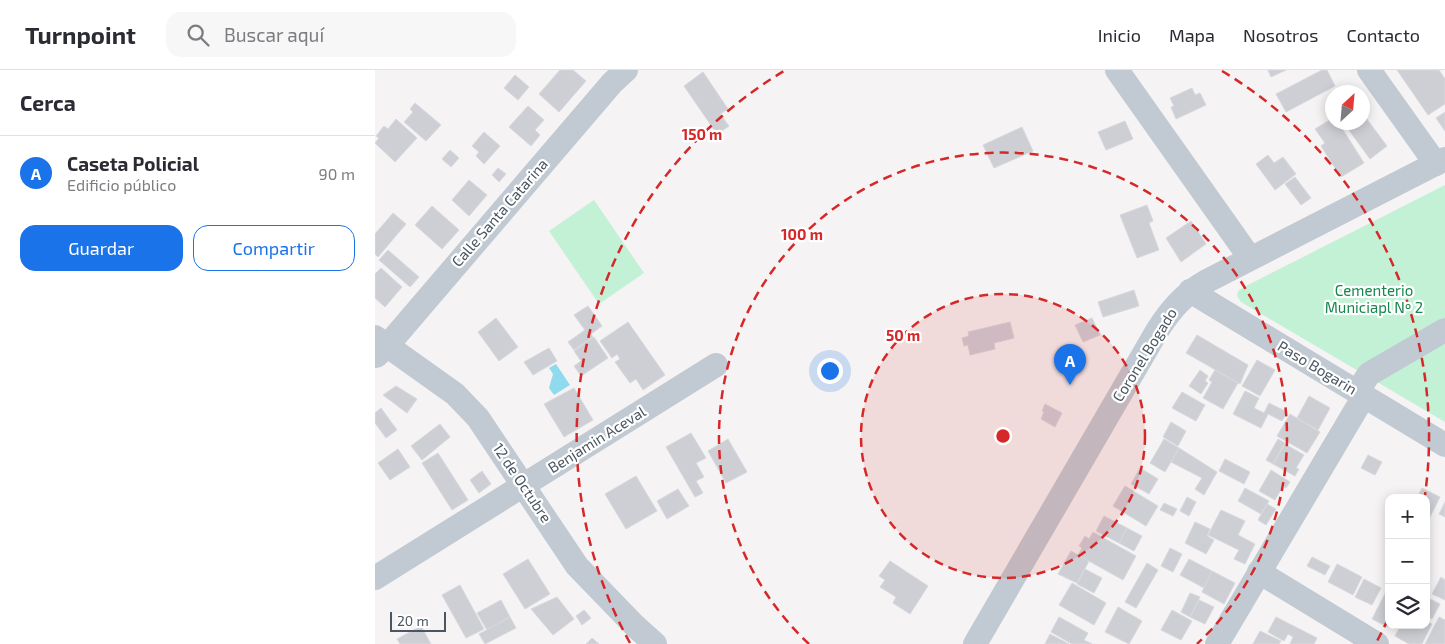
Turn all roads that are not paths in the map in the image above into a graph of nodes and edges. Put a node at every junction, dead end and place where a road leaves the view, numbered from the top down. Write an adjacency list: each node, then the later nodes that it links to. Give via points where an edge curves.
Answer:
1 (626, 70): 8 (street, Calle Santa Catarina)
2 (1117, 70): 5 (street)
3 (1369, 70): 4 (street)
4 (1441, 162): 5 (street, Coronel Bogado)
5 (1251, 258): 6 (street, Coronel Bogado)
6 (1190, 291): 10 (street, Paso Bogarin); 16 (street, Coronel Bogado, via 1161,324)
7 (1445, 330): 10 (street, via 1369,374)
8 (379, 347): 12 (street, 12 de Octubre, via 455,394 478,418)
9 (716, 365): 12 (street, Benjamin Aceval)
10 (1361, 394): 11 (street, Paso Bogarin); 13 (street)
11 (1445, 445)
12 (523, 486): 14 (street, Benjamin Aceval); 15 (street, 12 de Octubre, via 577,566)
13 (1259, 572): 17 (street); 18 (street)
14 (375, 578)
15 (655, 644)
16 (975, 644)
17 (1217, 644)
18 (1377, 644)

